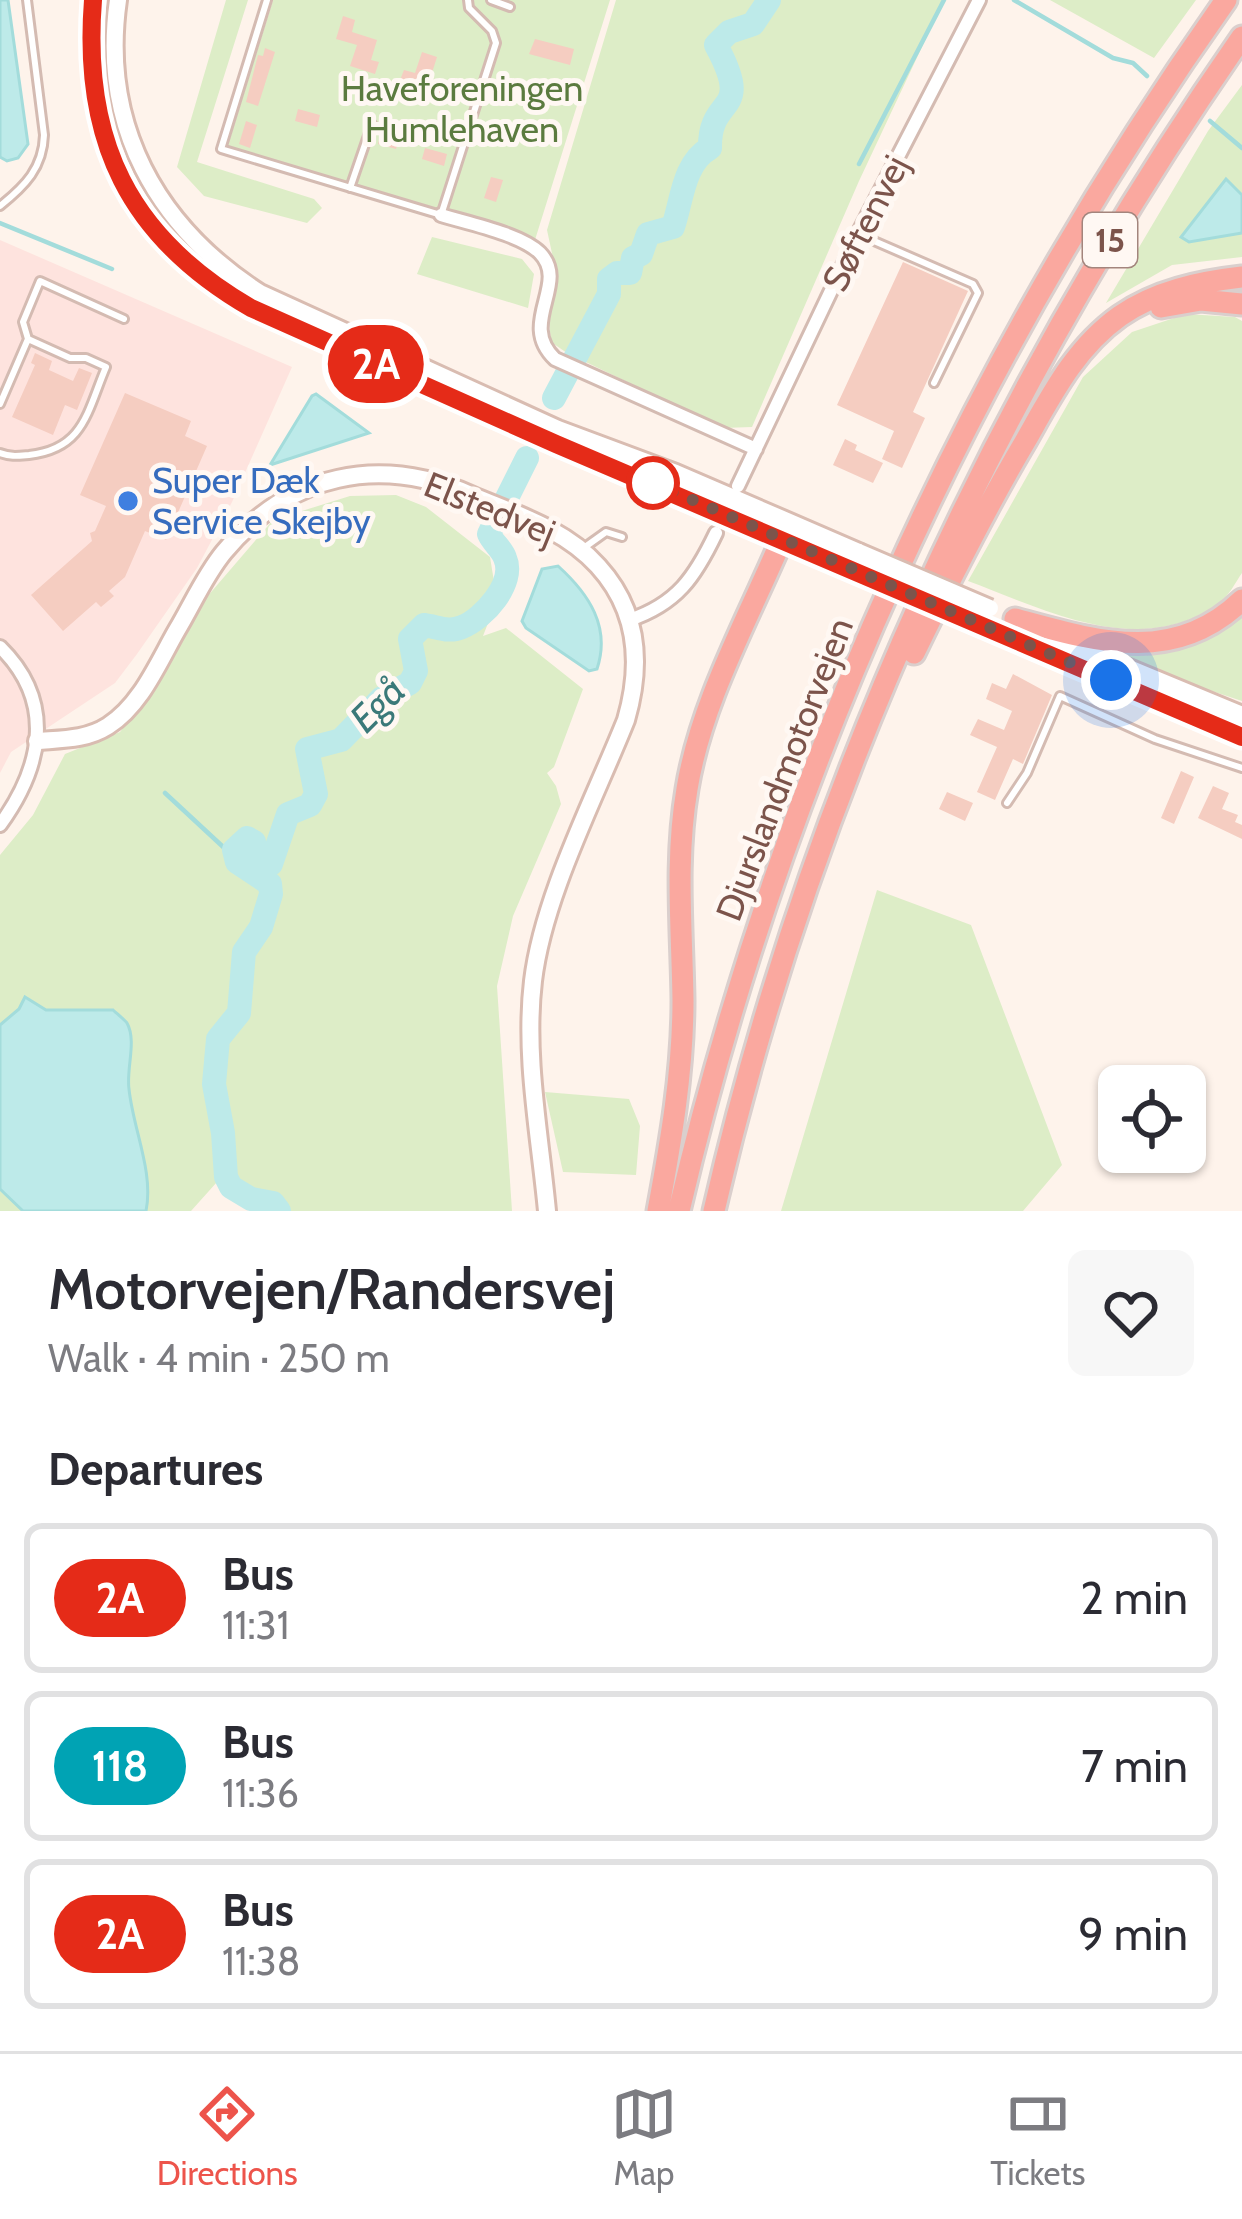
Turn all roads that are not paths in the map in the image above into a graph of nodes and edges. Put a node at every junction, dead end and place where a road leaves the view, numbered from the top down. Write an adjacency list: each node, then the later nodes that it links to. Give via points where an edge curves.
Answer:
1 (26, 0): 13 (lane, via 43,155)
2 (93, 0): 26 (main road, via 89,55 110,157 139,210 209,284 303,332)
3 (118, 0): 26 (main road, via 118,91 143,171 189,238 226,272)
4 (267, 0): 12 (lane, via 221,149)
5 (468, 0): 14 (lane, via 496,43)
6 (491, 0): 9 (lane)
7 (979, 0): 15 (street, Søftenvej)
8 (1226, 0): 44 (highway, Djurslandmotorvejen / 15, via 1048,277 891,586 768,896)
9 (510, 7)
10 (1242, 37): 41 (highway, Djurslandmotorvejen / 15, via 1144,183 992,452 875,708)
11 (372, 124): 12 (lane)
12 (350, 188): 14 (lane)
13 (0, 206)
14 (441, 215): 23 (street, via 540,253 548,266 540,342 569,365)
15 (858, 234): 20 (lane, via 978,293); 23 (street, Søftenvej)
16 (1242, 278): 21 (highway, via 1160,295 1120,316 1088,344)
17 (1242, 304): 21 (highway, via 1165,305 1128,323)
18 (124, 319): 19 (lane, via 40,281 23,322)
19 (28, 339): 22 (lane); 24 (lane, via 106,367 76,436 53,452)
20 (934, 383)
21 (1047, 402): 41 (highway, via 948,583)
22 (0, 404)
23 (756, 449): 25 (street, Søftenvej)
24 (0, 453)
25 (738, 486)
26 (786, 531): 31 (main road, bridge); 43 (highway, via 688,782 679,876 681,1064)
27 (716, 533): 33 (street, via 687,586)
28 (622, 537): 29 (lane, via 606,532)
29 (583, 550): 33 (main road, Elstedvej, via 613,584); 37 (main road, Elstedvej, via 436,479 346,475 293,495 222,555 131,707 89,735)
30 (1242, 600): 32 (highway, via 1199,631 1148,643 1099,642)
31 (986, 616): 32 (main road); 36 (main road)
32 (1015, 619): 35 (main road)
33 (629, 620): 42 (main road, Elstedvej, via 635,689 545,920 533,982)
34 (0, 647): 37 (street, via 32,697)
35 (1242, 715)
36 (1242, 737)
37 (37, 741): 40 (street, via 28,782)
38 (1242, 768): 39 (lane, via 1060,696)
39 (1006, 803)
40 (0, 825)
41 (820, 852): 45 (highway, Djurslandmotorvejen / 15)
42 (547, 1211)
43 (658, 1211)
44 (679, 1211)
45 (714, 1211)

